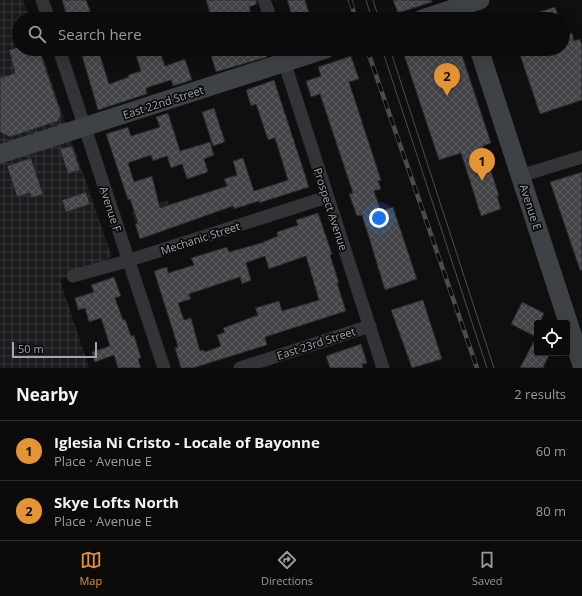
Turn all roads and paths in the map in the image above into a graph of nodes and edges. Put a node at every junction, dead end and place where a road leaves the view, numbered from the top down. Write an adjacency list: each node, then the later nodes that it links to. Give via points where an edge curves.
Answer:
1 (42, 0): 4 (street)
2 (264, 0): 5 (street)
3 (469, 6): 6 (street)
4 (46, 12)
5 (268, 12)
6 (447, 12)
7 (60, 56): 10 (street, Avenue F)
8 (283, 56): 10 (street, East 22nd Street); 14 (street, Prospect Avenue)
9 (481, 56): 13 (street, Avenue E)
10 (85, 127): 11 (street, East 22nd Street); 15 (street, Avenue F)
11 (0, 154)
12 (582, 157): 13 (street)
13 (520, 176): 18 (street, Avenue E)
14 (327, 197): 15 (street, Mechanic Street); 17 (street, Prospect Avenue)
15 (127, 261): 16 (street, Mechanic Street); 19 (street, Avenue F)
16 (73, 276)
17 (370, 326): 20 (street, East 23rd Street); 21 (street, Prospect Avenue)
18 (581, 356)
19 (164, 368)
20 (240, 368)
21 (383, 368)

